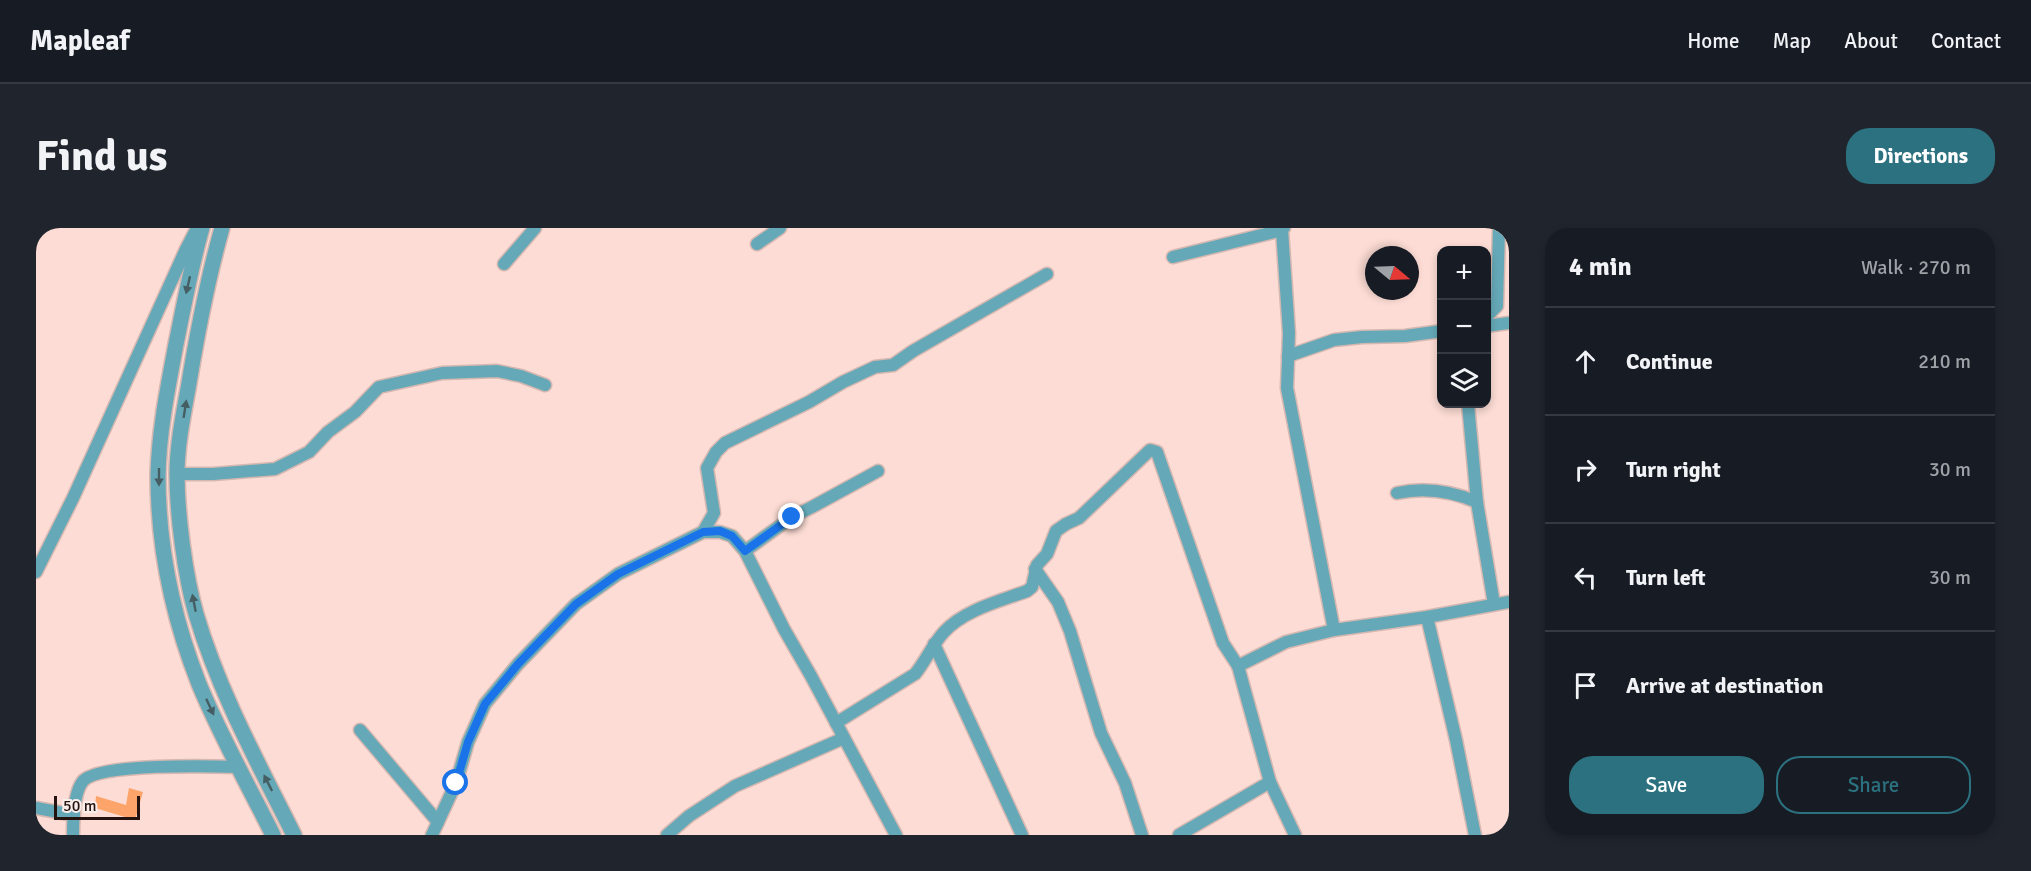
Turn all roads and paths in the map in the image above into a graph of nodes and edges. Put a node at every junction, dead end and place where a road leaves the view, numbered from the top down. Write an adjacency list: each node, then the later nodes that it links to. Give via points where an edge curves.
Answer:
1 (200, 228): 26 (street, via 186,249); 34 (street, one-way to 34, via 163,417 158,474 162,544 169,580)
2 (222, 228): 20 (street, one-way to 2, via 205,295)
3 (534, 228): 9 (street)
4 (780, 228): 7 (street)
5 (1499, 228): 11 (street)
6 (1283, 229): 8 (street); 16 (street)
7 (757, 244)
8 (1173, 257)
9 (504, 264)
10 (1047, 274): 23 (street, via 893,365 875,367 724,443 707,468 714,513)
11 (1497, 306): 12 (street); 13 (street)
12 (1491, 313)
13 (1509, 321): 14 (street)
14 (1491, 325)
15 (1437, 332): 16 (street, via 1334,340)
16 (1288, 356): 30 (street, via 1287,388)
17 (545, 385): 20 (street, via 496,371 442,374 379,387 309,452 275,469)
18 (1468, 408): 22 (street)
19 (878, 471): 24 (street, via 792,517)
20 (177, 474): 33 (street, one-way to 20, via 196,612 183,543)
21 (1397, 493): 22 (street, via 1433,490)
22 (1477, 502): 28 (street)
23 (703, 532): 24 (street, via 720,531 732,536); 42 (street, via 618,574 576,604 518,664 485,704)
24 (745, 551): 35 (street)
25 (1035, 569): 31 (street, via 1032,587 1027,591 957,621); 32 (street, via 1047,554 1056,531 1079,518 1154,450 1223,643); 50 (street, via 1058,602 1070,631 1101,733 1125,783)
26 (36, 572)
27 (1509, 602): 28 (street)
28 (1494, 604): 29 (street)
29 (1427, 617): 30 (street); 53 (street)
30 (1334, 630): 32 (street, via 1286,642)
31 (934, 644): 35 (street, via 915,674); 49 (street)
32 (1238, 666): 39 (street)
33 (216, 673): 34 (street); 45 (street, one-way to 33)
34 (199, 683): 38 (street, one-way to 38)
35 (837, 723): 37 (street)
36 (360, 730): 42 (street)
37 (844, 738): 47 (street, via 735,786); 48 (street)
38 (238, 767): 41 (street, via 163,766 87,778 79,789); 44 (street)
39 (1270, 782): 51 (street); 52 (street)
40 (36, 808): 41 (street)
41 (74, 815): 43 (street)
42 (438, 822): 46 (street)
43 (73, 835)
44 (273, 835)
45 (294, 835)
46 (432, 835)
47 (667, 835)
48 (896, 835)
49 (1022, 835)
50 (1142, 835)
51 (1179, 835)
52 (1295, 835)
53 (1475, 835)

